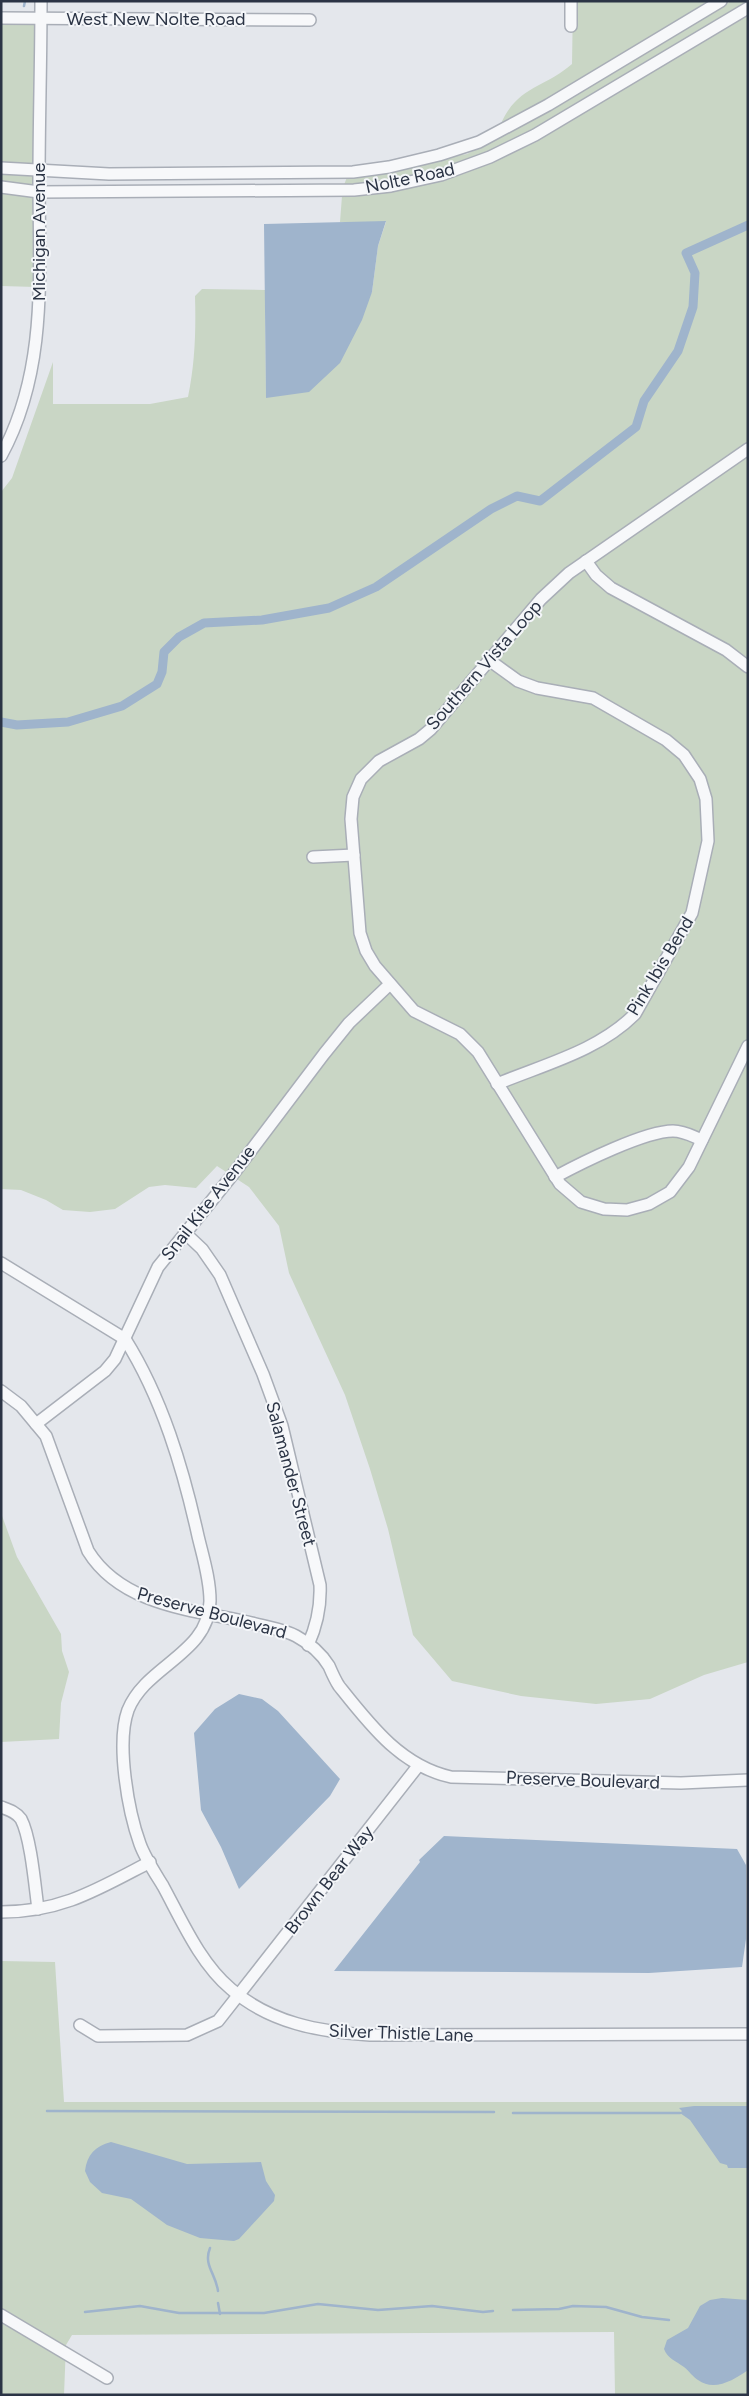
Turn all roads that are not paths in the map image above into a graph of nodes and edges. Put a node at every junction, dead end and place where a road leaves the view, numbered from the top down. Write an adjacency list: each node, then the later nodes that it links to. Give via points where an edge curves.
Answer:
1 (41, 1): 6 (street, Michigan Avenue)
2 (571, 1): 8 (street)
3 (721, 1): 10 (street, Nolte Road, via 514,124 479,142 439,155 353,172 109,174)
4 (748, 8): 12 (street, Nolte Road, via 534,134 490,157 441,175 354,190)
5 (1, 18): 6 (street, West New Nolte Road)
6 (41, 18): 7 (street, West New Nolte Road); 10 (street, Michigan Avenue)
7 (310, 20)
8 (571, 26)
9 (1, 168): 10 (street, Nolte Road)
10 (39, 171): 12 (street, Michigan Avenue)
11 (1, 187): 12 (street, Nolte Road)
12 (39, 192): 14 (street, Michigan Avenue, via 40,289 36,354 23,407)
13 (748, 449): 15 (street, Southern Vista Loop)
14 (1, 456)
15 (586, 560): 16 (street, Southern Vista Loop, via 541,599); 17 (street, via 596,575 611,588 726,650)
16 (489, 660): 18 (street, Southern Vista Loop, via 431,729 379,760 361,779 352,797 350,819); 22 (street, Pink Ibis Bend, via 518,680 537,688 593,698 672,745 684,755 700,779 706,799 708,840 692,913 635,1014 602,1041)
17 (748, 667)
18 (354, 855): 19 (street); 20 (street, Southern Vista Loop, via 360,933 366,951)
19 (313, 857)
20 (390, 984): 22 (street, Southern Vista Loop, via 414,1011 460,1034 478,1052); 25 (street, Snail Kite Avenue, via 349,1023)
21 (748, 1046): 23 (street, Southern Vista Loop)
22 (497, 1084): 24 (street, Southern Vista Loop)
23 (702, 1140): 24 (street, via 684,1132 649,1135); 24 (street, Southern Vista Loop, via 689,1167 670,1192 649,1204 627,1210 604,1209 581,1202)
24 (555, 1177)
25 (185, 1233): 27 (street, Snail Kite Avenue, via 158,1267); 31 (street, Salamander Street, via 202,1249 220,1275 282,1426 320,1585 321,1603)
26 (1, 1263): 27 (street)
27 (125, 1339): 29 (street, Snail Kite Avenue, via 105,1371); 30 (street, via 163,1417 185,1477 207,1577)
28 (1, 1391): 29 (street, Preserve Boulevard, via 21,1406)
29 (36, 1424): 30 (street, Preserve Boulevard, via 46,1436 88,1551 98,1566 130,1591 149,1599)
30 (208, 1613): 31 (street, Preserve Boulevard, via 269,1627); 35 (street, Silver Thistle Lane, via 199,1636 149,1678 135,1696 124,1726 122,1742 132,1818 140,1846)
31 (308, 1645): 32 (street, Preserve Boulevard, via 317,1650 338,1684 388,1742)
32 (418, 1766): 33 (street, Preserve Boulevard, via 451,1777 681,1783); 38 (street, Brown Bear Way)
33 (748, 1780)
34 (1, 1807): 36 (street, via 13,1811 21,1820 27,1838)
35 (150, 1862): 36 (street, via 82,1898); 38 (street, Silver Thistle Lane, via 211,1969)
36 (38, 1909): 37 (street)
37 (1, 1912)
38 (240, 1995): 39 (street, Brown Bear Way, via 218,2021 187,2035 98,2036); 40 (street, Silver Thistle Lane, via 265,2012 329,2033)
39 (80, 2025)
40 (748, 2034)
41 (1, 2315): 42 (street)
42 (107, 2378)

